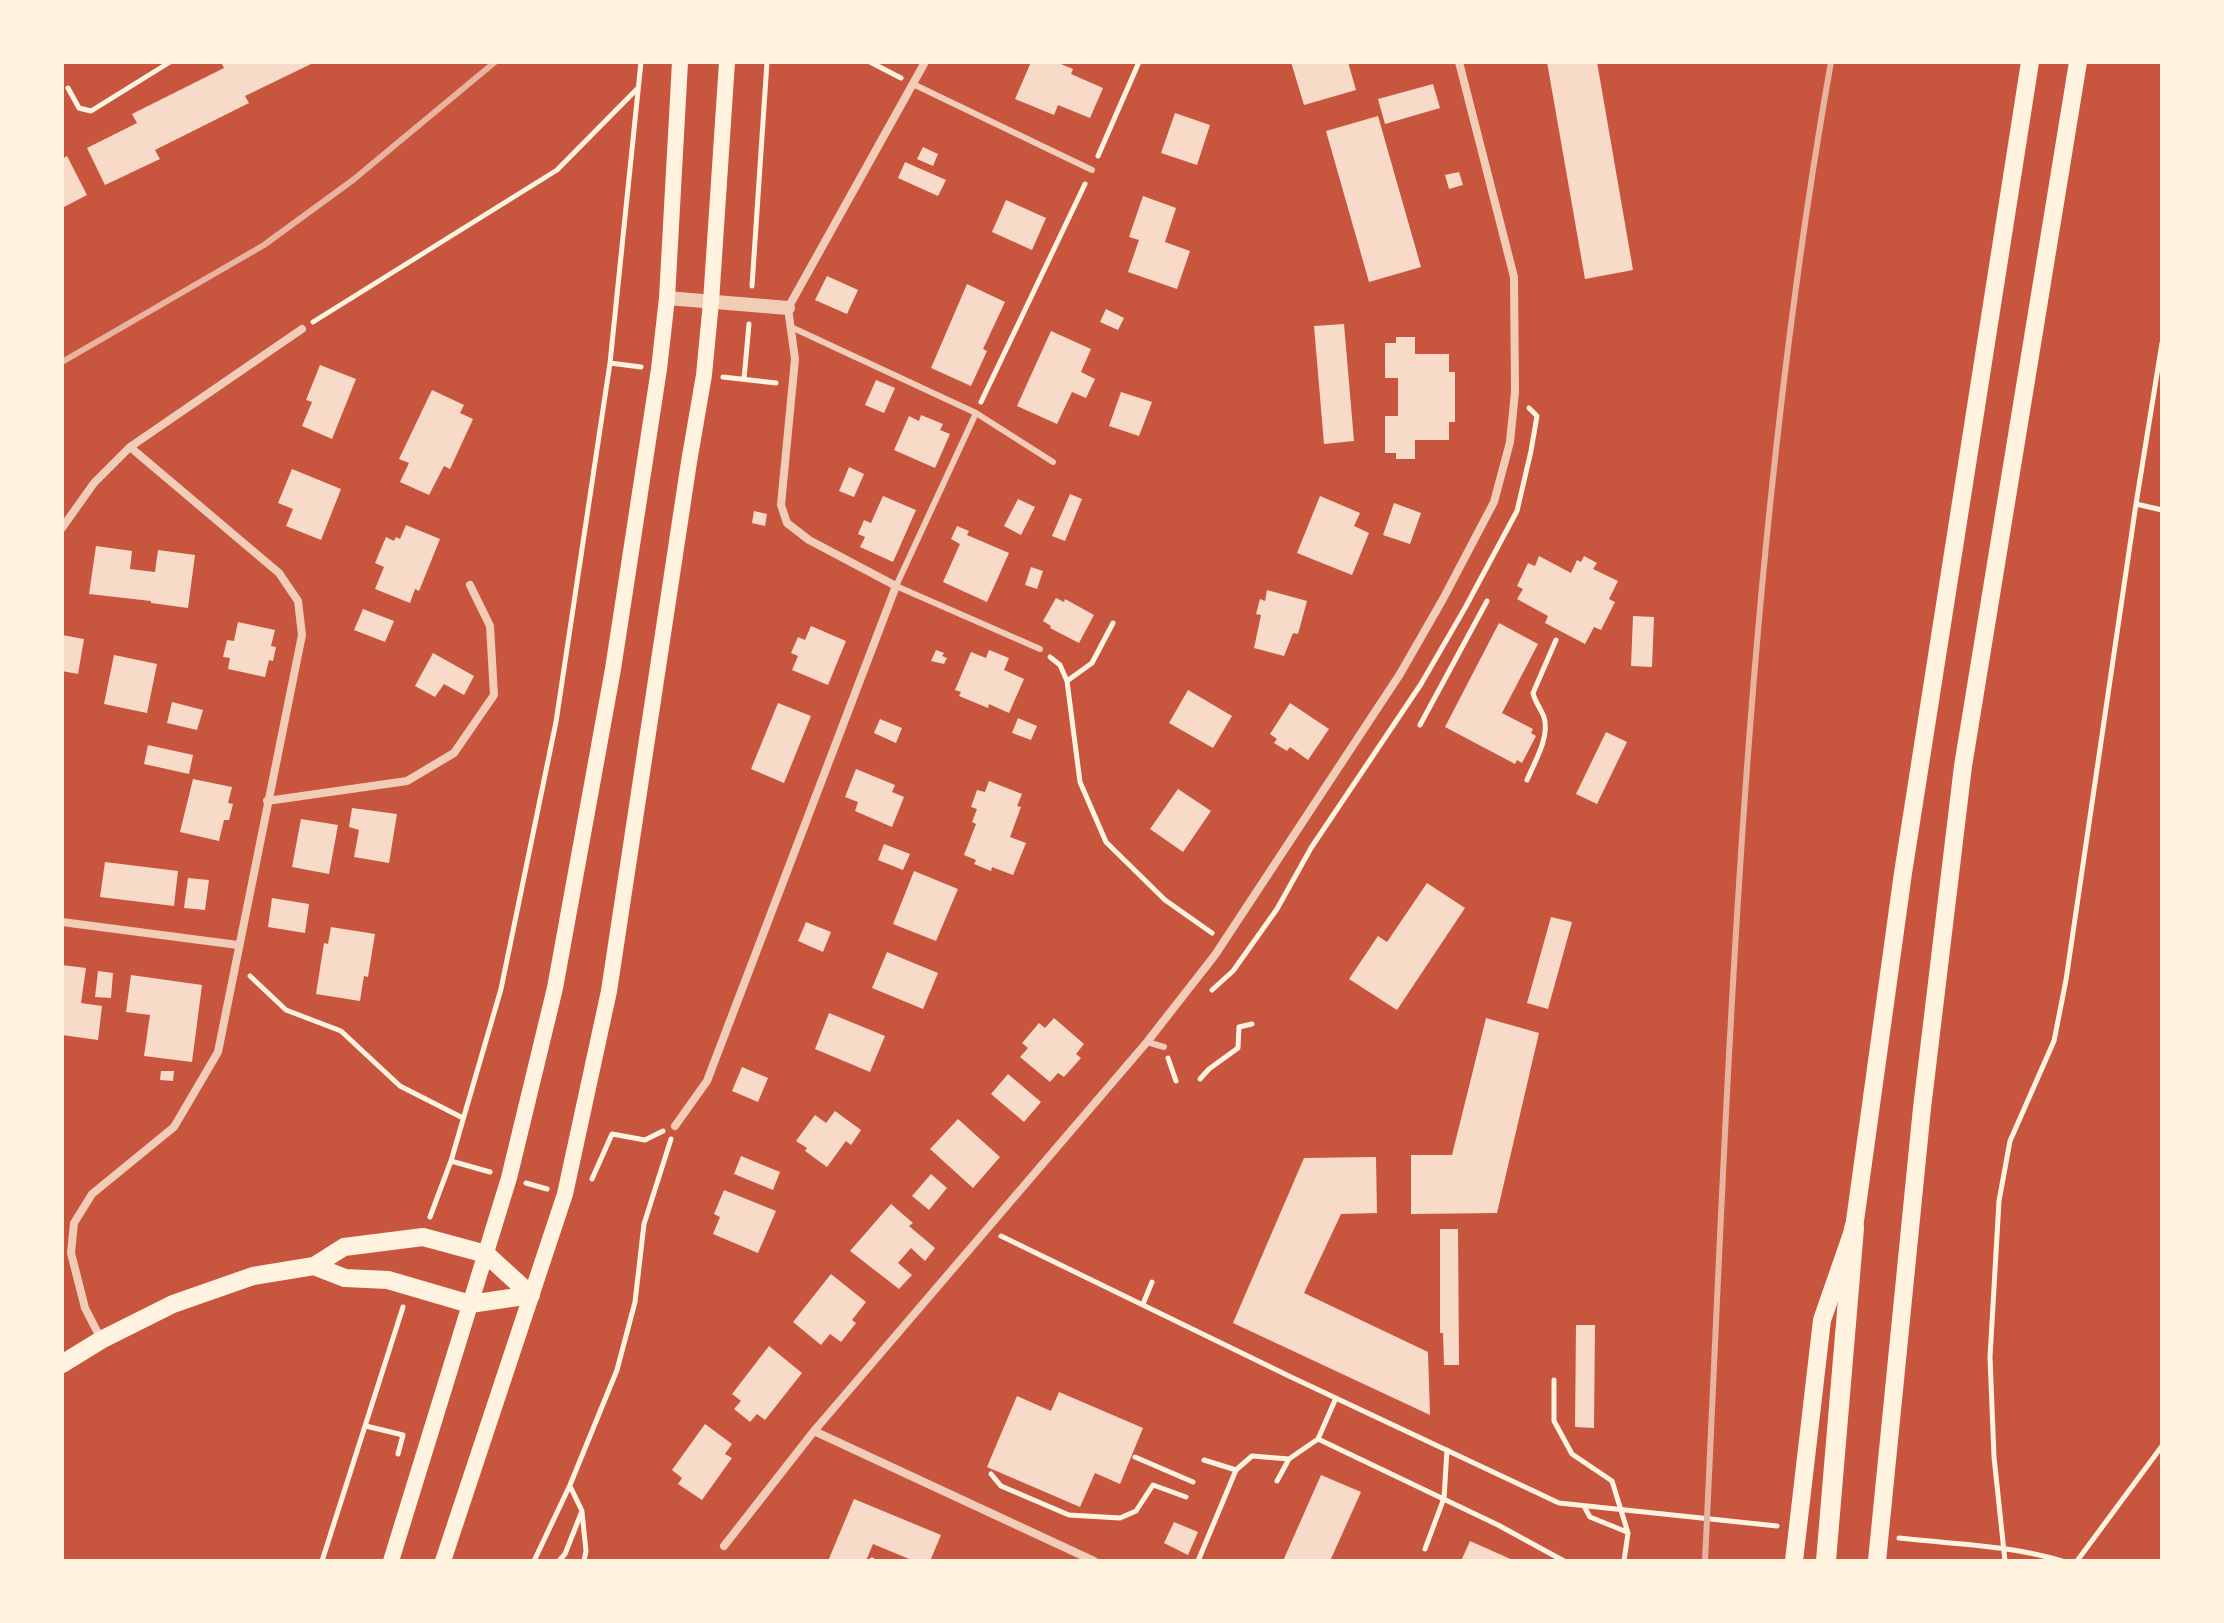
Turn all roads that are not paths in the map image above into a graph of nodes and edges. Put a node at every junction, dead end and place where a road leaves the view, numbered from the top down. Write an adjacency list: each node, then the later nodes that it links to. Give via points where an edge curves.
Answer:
1 (680, 62): 9 (main road)
2 (727, 62): 10 (main road)
3 (925, 62): 7 (street)
4 (1459, 62): 24 (street, via 1514,277 1516,368 1510,442 1494,502 1369,725 1224,941)
5 (2030, 62): 27 (highway, via 1903,873)
6 (2078, 62): 41 (highway, via 1963,766 1915,1167)
7 (913, 84): 8 (lane); 11 (street)
8 (1092, 170)
9 (667, 298): 10 (street); 28 (main road, via 613,669 555,988)
10 (711, 302): 11 (street); 30 (main road, via 609,991 565,1194)
11 (788, 308): 12 (street)
12 (791, 327): 14 (lane); 19 (street, via 795,359 781,505 787,523)
13 (302, 329): 15 (street)
14 (976, 413): 16 (lane); 19 (lane)
15 (130, 447): 17 (street, via 94,483); 21 (street, via 279,573 298,601 302,635)
16 (1053, 462)
17 (62, 528)
18 (470, 585): 21 (street, via 490,626 494,695 454,753 407,781)
19 (896, 586): 20 (lane); 26 (street, via 707,1081)
20 (1040, 649)
21 (267, 801): 23 (street)
22 (62, 922): 23 (street)
23 (238, 945): 32 (street, via 218,1052 174,1127 92,1194 74,1223 71,1253 85,1308)
24 (1147, 1042): 25 (lane); 34 (street)
25 (1164, 1047)
26 (675, 1126)
27 (1854, 1228): 39 (highway, via 1822,1320); 40 (highway)
28 (486, 1254): 29 (highway, via 423,1237 344,1247); 30 (highway); 31 (main road)
29 (314, 1266): 31 (highway, via 345,1278 388,1280); 32 (highway, via 226,1285)
30 (531, 1295): 31 (highway); 37 (main road)
31 (470, 1304): 36 (main road)
32 (101, 1340): 33 (highway)
33 (62, 1364)
34 (814, 1431): 35 (street); 38 (street)
35 (724, 1546)
36 (391, 1561)
37 (443, 1561)
38 (1094, 1561)
39 (1794, 1561)
40 (1826, 1561)
41 (1877, 1561)

